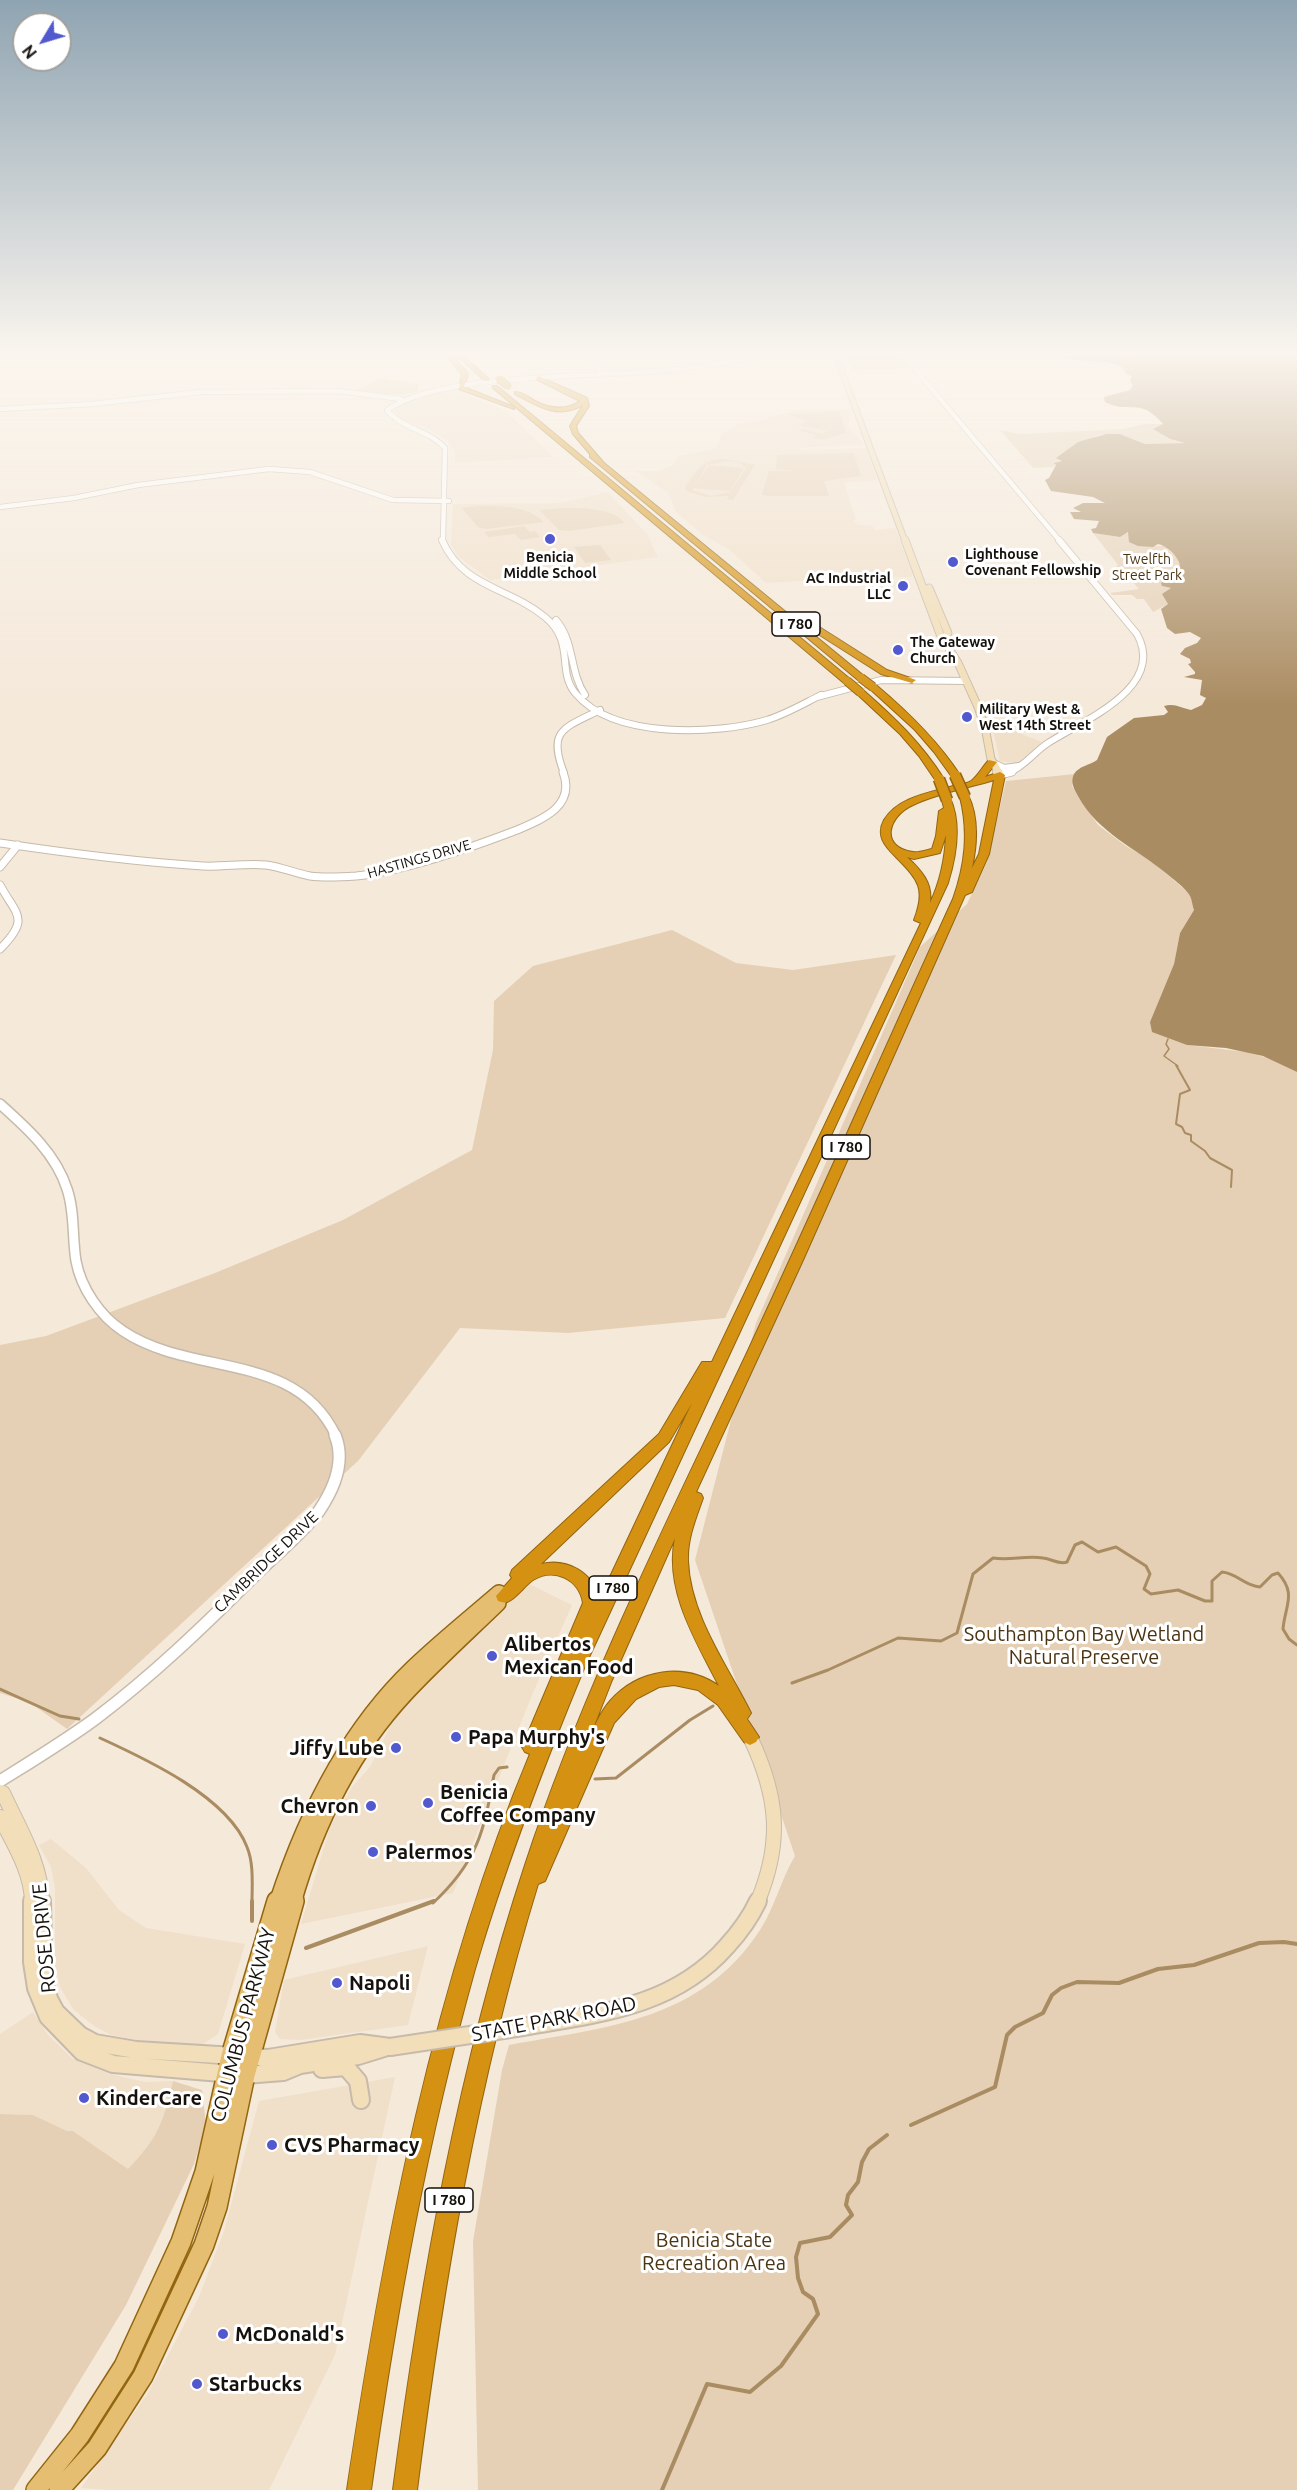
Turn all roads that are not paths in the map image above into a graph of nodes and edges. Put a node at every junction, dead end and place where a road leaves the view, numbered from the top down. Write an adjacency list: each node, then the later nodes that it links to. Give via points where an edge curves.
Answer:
1 (237, 472): 10 (street)
2 (311, 472): 9 (street, via 385,499)
3 (446, 472): 9 (street)
4 (597, 472): 22 (highway, I 780, bridge, via 910,737 930,763)
5 (612, 472): 11 (highway, I 780)
6 (879, 472): 12 (main road, via 918,579)
7 (886, 472): 12 (main road, via 948,633)
8 (1002, 472): 19 (street, via 1128,621 1143,649 1142,671 1130,690 1041,748)
9 (447, 501): 17 (street, via 442,537 450,558 555,625 561,634 572,687 582,700)
10 (0, 507)
11 (731, 571): 13 (highway); 28 (highway, I 780, bridge, via 873,687 927,735 942,754 955,775 971,824 965,880)
12 (945, 638): 16 (main road)
13 (880, 669): 14 (highway); 15 (highway)
14 (881, 680): 15 (street); 17 (street, via 821,695 758,719 700,727 637,721)
15 (912, 680): 16 (street)
16 (962, 681): 18 (main road)
17 (600, 710): 24 (street, HASTINGS DRIVE, via 574,722 556,738 554,749 567,789 565,800 553,813 523,828 376,873 312,876 266,865 216,867 93,857)
18 (992, 762): 19 (street, via 1004,768); 20 (main road); 21 (highway)
19 (1024, 765): 20 (street)
20 (1000, 775): 21 (highway); 28 (highway, via 979,869)
21 (975, 782): 25 (highway, via 926,796 897,811 887,823)
22 (947, 800): 25 (highway, via 936,851 914,856); 30 (highway, I 780, via 952,835 946,875)
23 (0, 843): 24 (street, HASTINGS DRIVE)
24 (18, 845): 26 (street)
25 (890, 845): 30 (highway, via 925,888 923,909 904,955)
26 (0, 867)
27 (0, 885): 29 (street, via 20,918 12,936)
28 (949, 918): 33 (highway, I 780)
29 (0, 948)
30 (905, 966): 32 (highway, I 780)
31 (0, 1104): 36 (street, CAMBRIDGE DRIVE, via 43,1146 59,1172 67,1188 80,1275 95,1304 108,1318 143,1343 170,1354 264,1376 311,1398 336,1436 341,1462 338,1476 317,1514 193,1633 94,1720)
32 (732, 1334): 34 (highway, via 664,1438); 39 (highway, I 780, via 542,1742)
33 (742, 1377): 35 (highway, via 734,1409 690,1512 680,1558 689,1605 747,1723); 40 (highway, I 780, via 595,1700)
34 (501, 1595): 39 (highway, via 533,1572 547,1569 574,1574 591,1592 591,1603 507,1810); 42 (main road, COLUMBUS PARKWAY, via 412,1669 368,1720 332,1772 293,1853 265,1938)
35 (750, 1737): 40 (highway, via 718,1694 689,1680 658,1679 627,1693 607,1719); 41 (main road, STATE PARK ROAD, bridge, via 772,1798 774,1847 762,1892 737,1936 699,1973 639,2004)
36 (0, 1781)
37 (0, 1792): 42 (main road, ROSE DRIVE, via 36,1866 42,1887 44,1981 56,2012 80,2035 95,2043)
38 (0, 1817): 42 (main road, ROSE DRIVE, via 32,1890 36,1988 56,2028 82,2052 113,2064)
39 (503, 1846): 47 (highway, I 780, via 471,1944 433,2084 393,2272)
40 (518, 1914): 48 (highway, I 780, via 466,2114 424,2345)
41 (390, 2047): 42 (main road, STATE PARK ROAD, via 360,2043); 43 (main road, STATE PARK ROAD)
42 (239, 2065): 43 (main road, STATE PARK ROAD); 45 (main road, COLUMBUS PARKWAY, via 182,2242 124,2366 80,2435); 46 (main road, COLUMBUS PARKWAY, via 217,2207 188,2282 143,2376 97,2448)
43 (283, 2072): 44 (main road, via 346,2067 361,2085)
44 (361, 2100)
45 (36, 2490)
46 (59, 2490)
47 (359, 2490)
48 (405, 2490)

